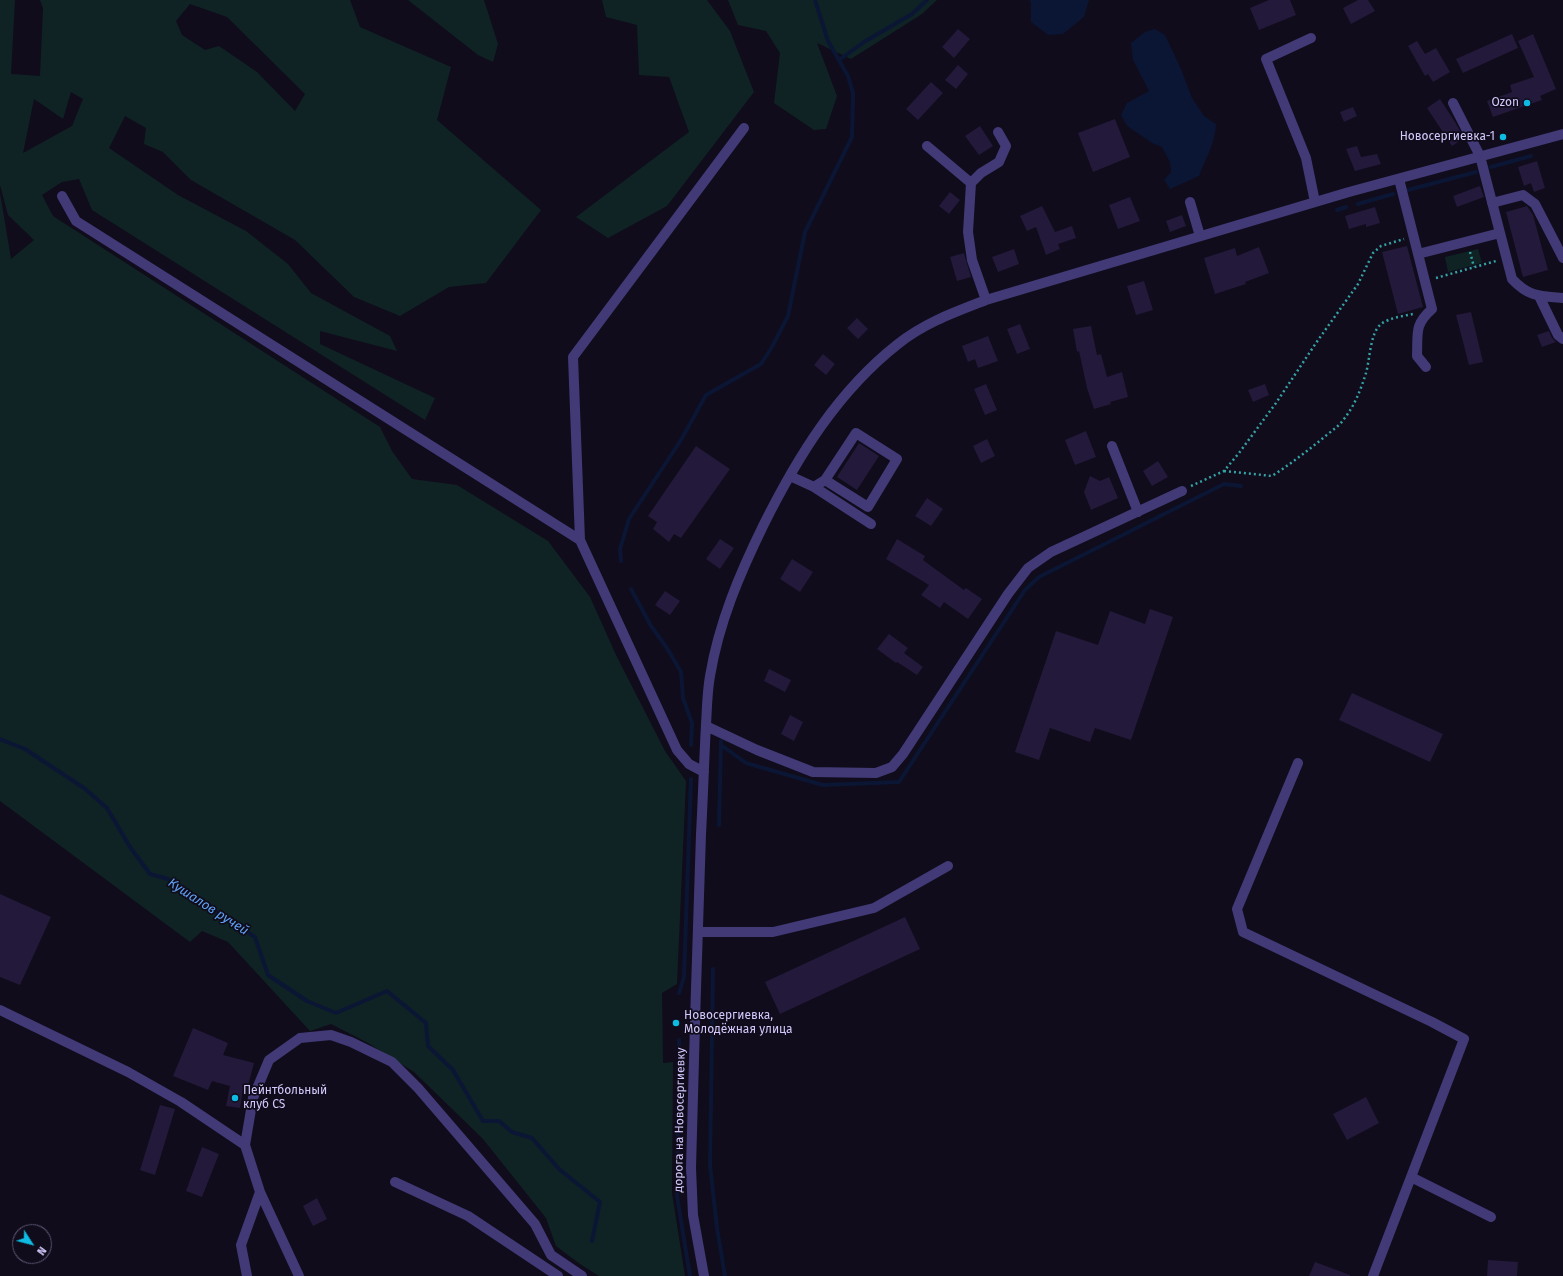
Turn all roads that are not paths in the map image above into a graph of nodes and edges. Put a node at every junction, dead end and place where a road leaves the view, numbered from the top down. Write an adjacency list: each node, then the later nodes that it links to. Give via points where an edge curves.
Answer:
1 (1311, 38): 12 (street, via 1266,59 1306,158)
2 (1453, 103): 7 (street)
3 (744, 128): 30 (street, via 573,357)
4 (998, 132): 9 (street, via 1006,146 999,162)
5 (1563, 134): 7 (street, дорога на Новосергиевку)
6 (927, 146): 9 (street)
7 (1480, 156): 8 (street, дорога на Новосергиевку); 13 (street)
8 (1399, 179): 12 (street, дорога на Новосергиевку); 16 (street)
9 (971, 183): 20 (street, via 968,232 972,260)
10 (62, 196): 30 (street, via 76,221)
11 (1190, 202): 15 (street)
12 (1315, 202): 15 (street, дорога на Новосергиевку)
13 (1492, 203): 14 (street); 17 (street, via 1523,195 1535,204)
14 (1500, 233): 16 (street); 18 (street, via 1512,279 1522,290)
15 (1200, 236): 20 (street, дорога на Новосергиевку)
16 (1418, 254): 22 (street, via 1432,309 1419,324 1417,356)
17 (1563, 258)
18 (1539, 296): 19 (street); 21 (street, via 1558,335)
19 (1563, 298)
20 (986, 300): 24 (street, дорога на Новосергиевку, via 924,327 900,342 877,362 836,405)
21 (1563, 339)
22 (1426, 367)
23 (1112, 446): 28 (street)
24 (790, 476): 26 (street); 31 (street, дорога на Новосергиевку, via 748,557 724,619 710,678)
25 (825, 480): 25 (street, via 856,433 897,459 868,507); 26 (street)
26 (814, 487): 29 (street)
27 (1182, 491): 28 (street)
28 (1138, 512): 31 (street, via 1050,552 1028,568 892,767 876,773 813,772)
29 (871, 524)
30 (580, 540): 33 (street, via 677,750 689,764)
31 (706, 726): 33 (street, дорога на Новосергиевку)
32 (1298, 763): 38 (street, via 1236,909 1244,932 1464,1039)
33 (704, 772): 35 (street, дорога на Новосергиевку)
34 (948, 866): 35 (street, via 874,908 773,932)
35 (698, 932): 46 (street, дорога на Новосергиевку, via 692,1194)
36 (0, 1010): 37 (street, via 128,1072 181,1102)
37 (245, 1145): 40 (street); 45 (street, via 253,1098 269,1060 300,1038 331,1035 351,1042 392,1062 418,1088 535,1224 550,1255)
38 (1411, 1177): 41 (street); 47 (street)
39 (395, 1182): 44 (street, via 468,1216)
40 (260, 1192): 42 (street, via 241,1245); 43 (street)
41 (1491, 1217)
42 (247, 1276)
43 (299, 1276)
44 (558, 1276)
45 (582, 1276)
46 (704, 1276)
47 (1373, 1276)

